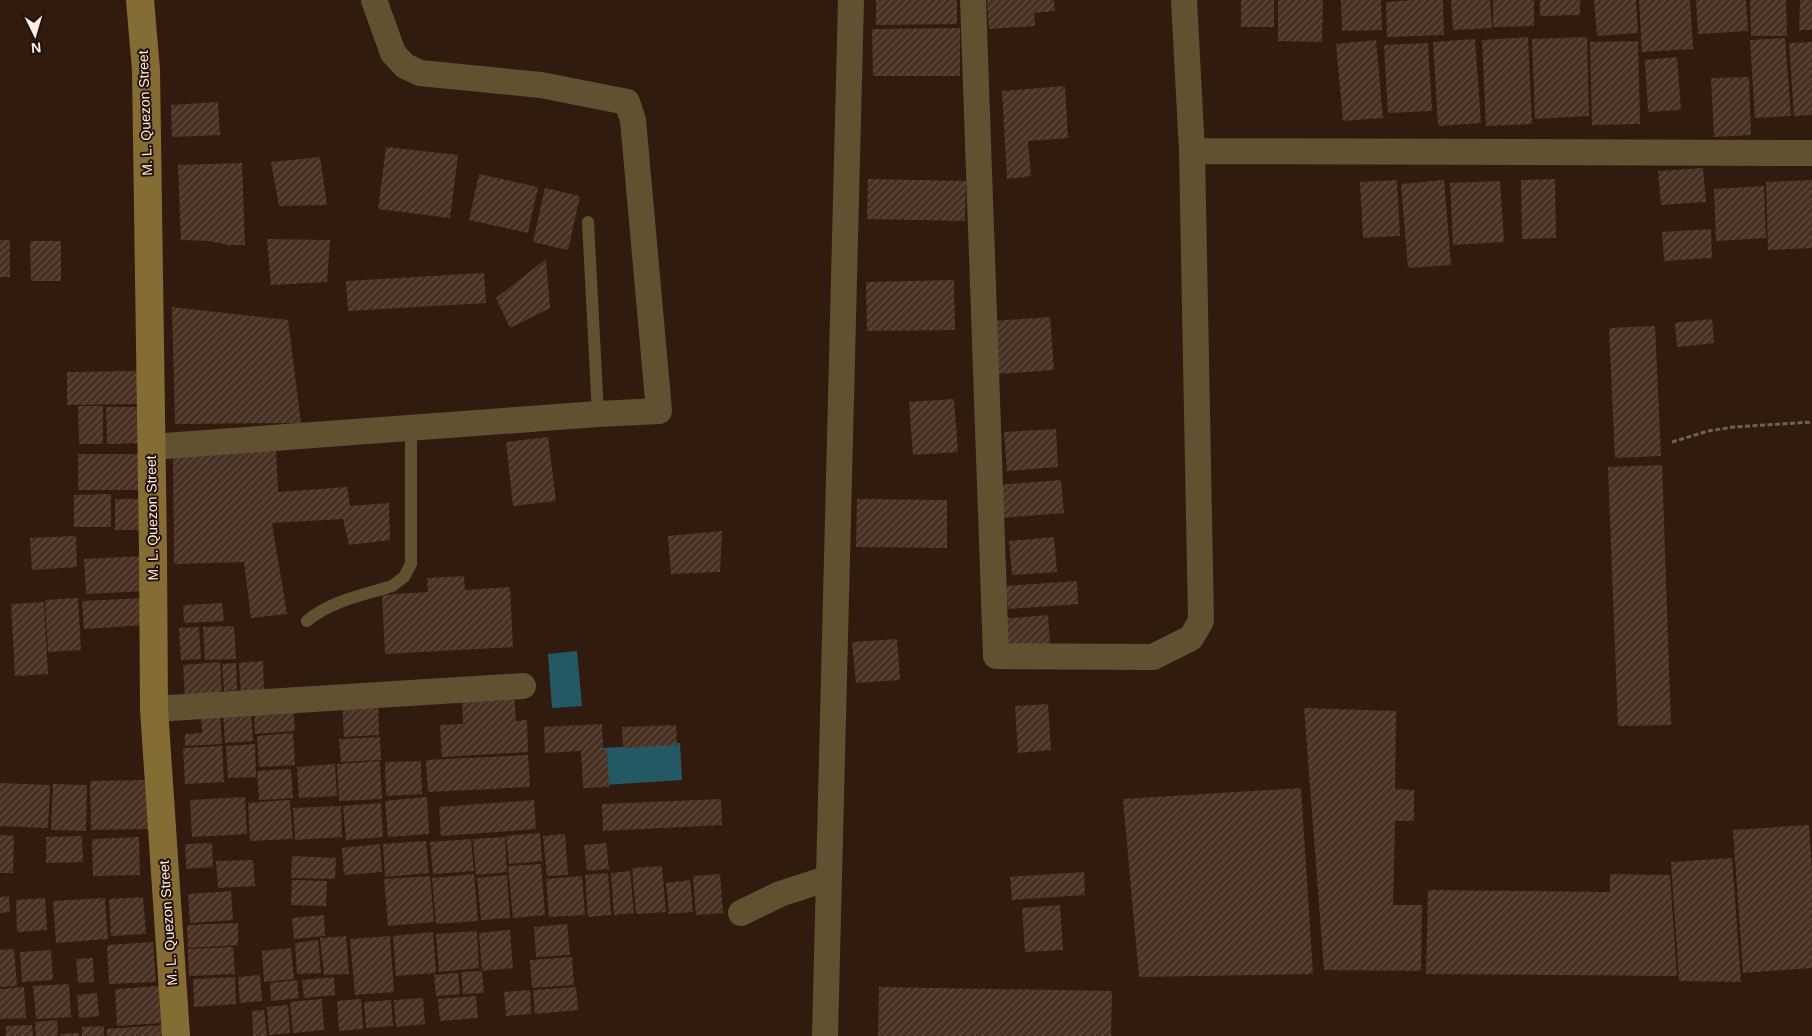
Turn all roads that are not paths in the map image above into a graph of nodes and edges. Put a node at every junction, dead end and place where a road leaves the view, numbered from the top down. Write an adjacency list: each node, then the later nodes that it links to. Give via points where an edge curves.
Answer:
1 (140, 0): 11 (main road, M. L. Quezon Street, via 146,70)
2 (374, 0): 9 (street, via 393,53 405,66 420,73 541,86 627,102 632,120 659,412)
3 (851, 0): 15 (street)
4 (973, 0): 6 (street, via 996,656 1153,657 1191,638 1201,622)
5 (1184, 0): 6 (street)
6 (1192, 151): 7 (street)
7 (1812, 153)
8 (588, 222): 9 (lane)
9 (598, 414): 10 (street)
10 (411, 428): 11 (street); 12 (lane, via 412,542 408,572 392,586 327,608)
11 (151, 448): 14 (main road, M. L. Quezon Street)
12 (307, 621)
13 (523, 686): 14 (street)
14 (154, 709): 17 (main road, M. L. Quezon Street)
15 (829, 878): 16 (street, via 780,894); 18 (street)
16 (741, 913)
17 (176, 1036)
18 (825, 1036)

